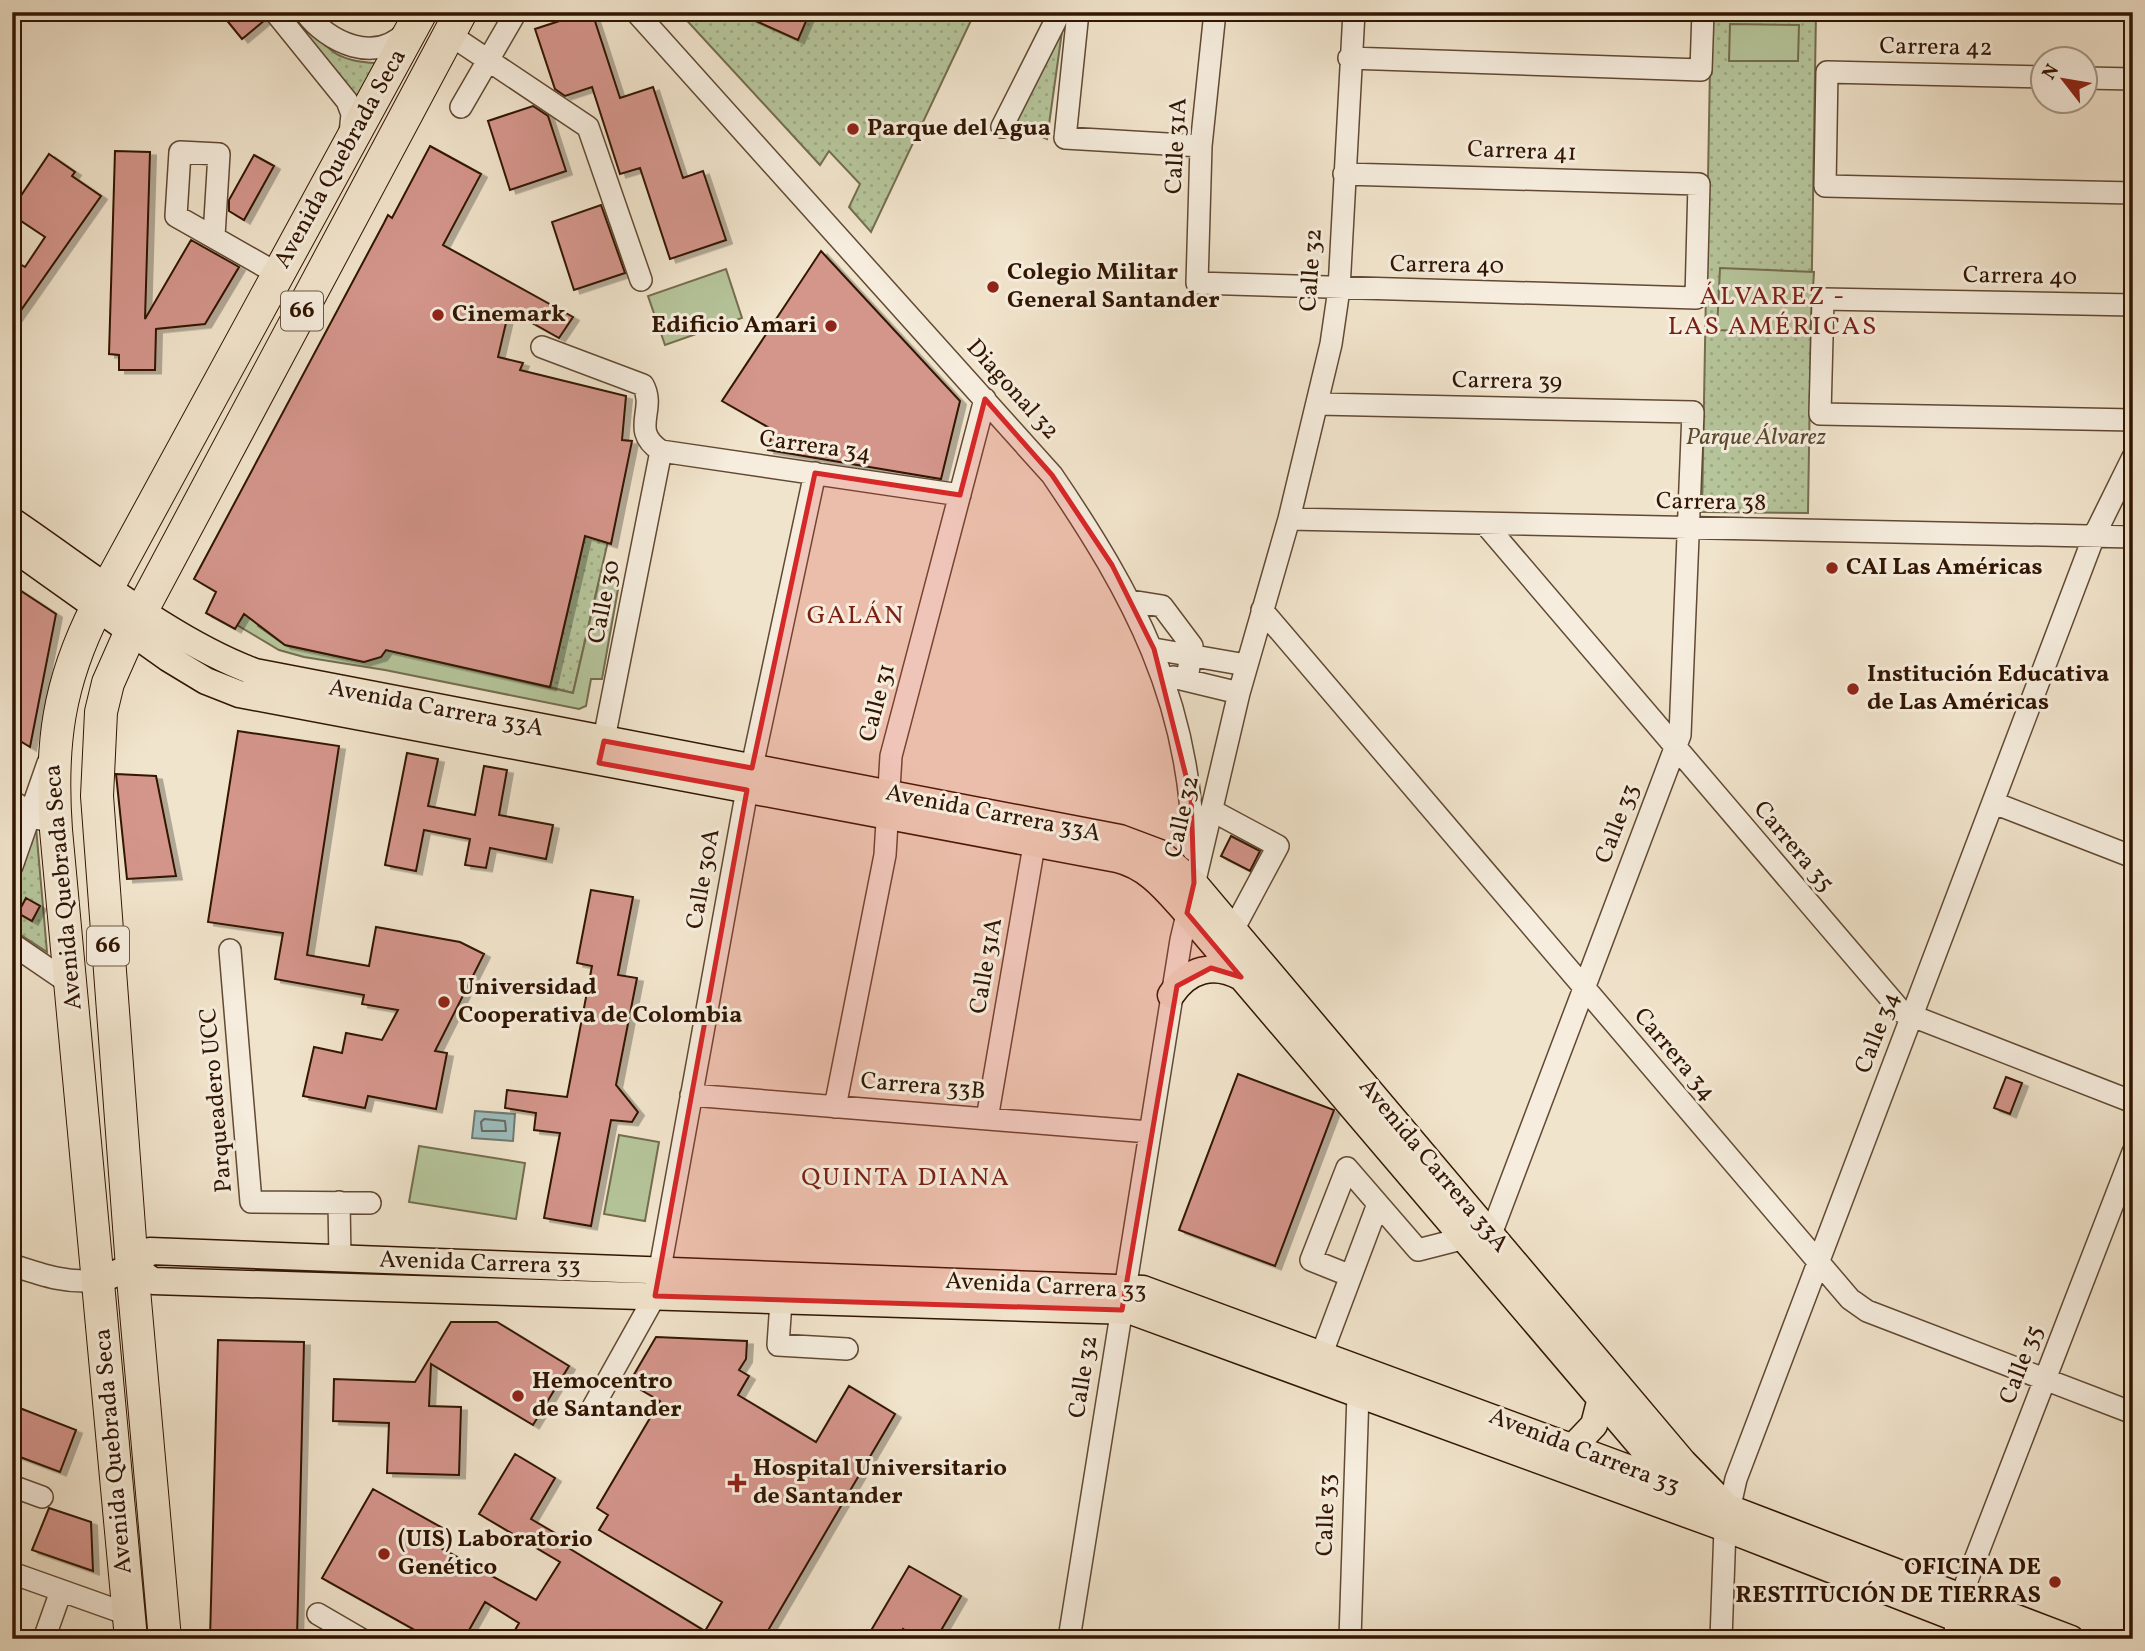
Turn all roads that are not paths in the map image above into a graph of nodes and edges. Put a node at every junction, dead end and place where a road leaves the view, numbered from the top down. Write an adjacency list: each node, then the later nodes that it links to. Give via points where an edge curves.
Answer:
1 (275, 12): 20 (street, via 350,107)
2 (304, 12): 10 (street, via 323,32 365,48 396,40)
3 (516, 12): 12 (street)
4 (636, 12): 32 (street, Diagonal 32)
5 (1060, 12): 18 (street)
6 (1078, 12): 19 (street, via 1065,138)
7 (1215, 12): 19 (street, Calle 31A)
8 (1354, 12): 13 (street, Calle 32)
9 (1703, 12): 13 (street, via 1702,70)
10 (418, 17): 20 (highway, Avenida Quebrada Seca / 66)
11 (455, 23): 12 (street); 28 (highway, Avenida Quebrada Seca / 66)
12 (482, 57): 17 (street); 25 (street, via 589,127)
13 (1349, 58): 21 (street, Calle 32)
14 (2030, 77): 22 (street, Carrera 42, via 1828,72 1825,186)
15 (2100, 78): 16 (street)
16 (2133, 79)
17 (461, 107)
18 (1002, 127)
19 (1201, 146): 26 (street, Calle 31A)
20 (347, 147): 24 (highway, Avenida Quebrada Seca / 66)
21 (1344, 174): 27 (street, Calle 32); 29 (street, Carrera 41, via 1699,184)
22 (2133, 193)
23 (214, 236): 24 (street)
24 (278, 274): 28 (highway); 46 (highway, Avenida Quebrada Seca / 66)
25 (641, 280)
26 (1197, 283): 27 (street, Carrera 40)
27 (1339, 289): 29 (street, Carrera 40); 33 (street, Calle 32)
28 (312, 292): 49 (highway, Avenida Quebrada Seca / 66)
29 (1696, 298)
30 (2133, 305): 35 (street, Carrera 40, via 1823,299 1820,414)
31 (542, 346): 36 (street, via 643,385 646,438)
32 (985, 399): 39 (street, Calle 31); 47 (street, Diagonal 32, via 1052,475)
33 (1319, 404): 34 (street, Carrera 39); 40 (street, Calle 32)
34 (1693, 412): 42 (street, Calle 33)
35 (2133, 420)
36 (661, 451): 38 (street, Carrera 34); 57 (street, Calle 30)
37 (2133, 457): 44 (street, Calle 34)
38 (815, 473): 39 (street, Carrera 34); 58 (street, Calle 30A)
39 (960, 495): 61 (street, Calle 31, via 891,756)
40 (1289, 519): 41 (street, Carrera 38); 48 (street, Calle 32)
41 (1486, 525): 42 (street, Carrera 38); 56 (street, Carrera 35)
42 (1690, 529): 44 (street, Carrera 38); 56 (street, Calle 33, via 1683,715)
43 (15, 534): 46 (main road, Avenida Carrera 33A)
44 (2094, 536): 45 (street, Carrera 38); 60 (street, Calle 34)
45 (2133, 537)
46 (103, 597): 49 (main road, Avenida Carrera 33A); 63 (highway, Avenida Quebrada Seca / 66, via 68,672)
47 (1131, 601): 50 (street, Diagonal 32); 51 (street, via 1162,606 1192,646)
48 (1262, 610): 52 (street, Calle 32); 74 (street, Carrera 34)
49 (136, 620): 57 (main road, Avenida Carrera 33A, via 255,672 445,723); 90 (highway, Avenida Quebrada Seca / 66, via 108,682 96,771)
50 (1154, 649): 51 (street); 53 (street, Diagonal 32)
51 (1191, 656): 52 (street); 54 (street)
52 (1246, 665): 55 (street, Calle 32)
53 (1162, 674): 54 (street); 67 (street, Diagonal 32, via 1191,796)
54 (1187, 680): 55 (street)
55 (1239, 693): 62 (street, Calle 32)
56 (1675, 748): 74 (street, Calle 33); 76 (street, Carrera 35, via 1884,994)
57 (602, 752): 58 (main road, Avenida Carrera 33A)
58 (749, 779): 61 (main road, Avenida Carrera 33A); 77 (street, Calle 30A)
59 (12, 801): 63 (street)
60 (1994, 803): 65 (street); 76 (street, Calle 34)
61 (888, 805): 64 (main road, Avenida Carrera 33A); 79 (street, Calle 31, via 885,855)
62 (1211, 810): 67 (street, Calle 32); 69 (street, via 1278,846)
63 (43, 822): 66 (street); 73 (highway, Avenida Quebrada Seca / 66)
64 (1036, 833): 67 (main road, Avenida Carrera 33A, via 1141,844 1168,858); 68 (main road, Avenida Carrera 33A, via 1129,862 1148,873); 80 (street, Calle 31A)
65 (2133, 857)
66 (12, 866)
67 (1194, 883): 68 (street, Calle 32); 69 (main road, Avenida Carrera 33A)
68 (1187, 914): 72 (main road, Avenida Carrera 33A); 75 (street, Calle 32)
69 (1233, 930): 86 (main road, Avenida Carrera 33A)
70 (12, 944): 73 (street)
71 (230, 950): 83 (street, Parqueadero UCC, via 251,1202)
72 (1241, 977): 75 (main road, via 1220,969 1202,970 1184,979); 86 (main road, Avenida Carrera 33A)
73 (72, 985): 92 (highway, Avenida Quebrada Seca / 66)
74 (1583, 989): 86 (street, Calle 33); 89 (street, Carrera 34)
75 (1171, 995): 81 (street, Calle 32)
76 (1912, 1018): 78 (street, Carrera 35); 89 (street, Calle 34)
77 (691, 1095): 79 (street, Carrera 33B); 93 (street, Calle 30A)
78 (2133, 1102)
79 (835, 1107): 80 (street, Carrera 33B)
80 (987, 1119): 81 (street, Carrera 33B)
81 (1149, 1132): 95 (street, Calle 32)
82 (2133, 1152): 98 (street, Calle 35)
83 (339, 1202): 84 (street, Parqueadero UCC); 87 (street)
84 (370, 1203)
85 (1378, 1204): 86 (street, via 1418,1250); 91 (street); 91 (street, via 1348,1168 1311,1260)
86 (1478, 1236): 100 (main road, Avenida Carrera 33A); 107 (main road, Avenida Carrera 33A, via 1683,1462)
87 (340, 1259): 90 (main road, Avenida Carrera 33, via 150,1251); 93 (main road, Avenida Carrera 33)
88 (12, 1265): 92 (street, via 77,1283)
89 (1818, 1265): 98 (street, Carrera 34, via 1850,1300 1867,1311); 107 (street, Calle 34)
90 (132, 1266): 92 (main road, Avenida Carrera 33); 93 (main road, Avenida Carrera 33, via 153,1281); 114 (highway, Avenida Quebrada Seca / 66)
91 (1351, 1276): 97 (street)
92 (99, 1280): 112 (highway, Avenida Quebrada Seca / 66)
93 (657, 1283): 94 (main road, Avenida Carrera 33); 101 (street, Calle 30A)
94 (782, 1287): 95 (main road, Avenida Carrera 33); 96 (street, via 778,1345)
95 (1123, 1299): 97 (main road, Avenida Carrera 33, via 1163,1294); 99 (main road, Avenida Carrera 33, via 1161,1320); 116 (street, Calle 32)
96 (847, 1349)
97 (1322, 1353): 103 (main road, Avenida Carrera 33)
98 (2045, 1379): 102 (street, Carrera 34); 111 (street, Calle 35)
99 (1358, 1393): 107 (main road, Avenida Carrera 33); 117 (street, Calle 33)
100 (1601, 1398): 103 (main road, via 1594,1425); 104 (main road, Avenida Carrera 33A)
101 (593, 1408)
102 (2133, 1413)
103 (1573, 1447): 104 (main road, Avenida Carrera 33)
104 (1674, 1485): 107 (main road, Avenida Carrera 33A)
105 (12, 1486): 106 (street)
106 (42, 1497)
107 (1726, 1518): 111 (main road, Avenida Carrera 33); 118 (street, Calle 34)
108 (12, 1573): 109 (street)
109 (61, 1591): 112 (street); 113 (street)
110 (318, 1614): 115 (street)
111 (1957, 1618): 119 (main road, Avenida Carrera 33); 120 (main road, Avenida Carrera 33)
112 (130, 1627)
113 (44, 1639)
114 (165, 1639)
115 (361, 1639)
116 (1069, 1639)
117 (1350, 1639)
118 (1721, 1639)
119 (2010, 1639)
120 (2071, 1639)

